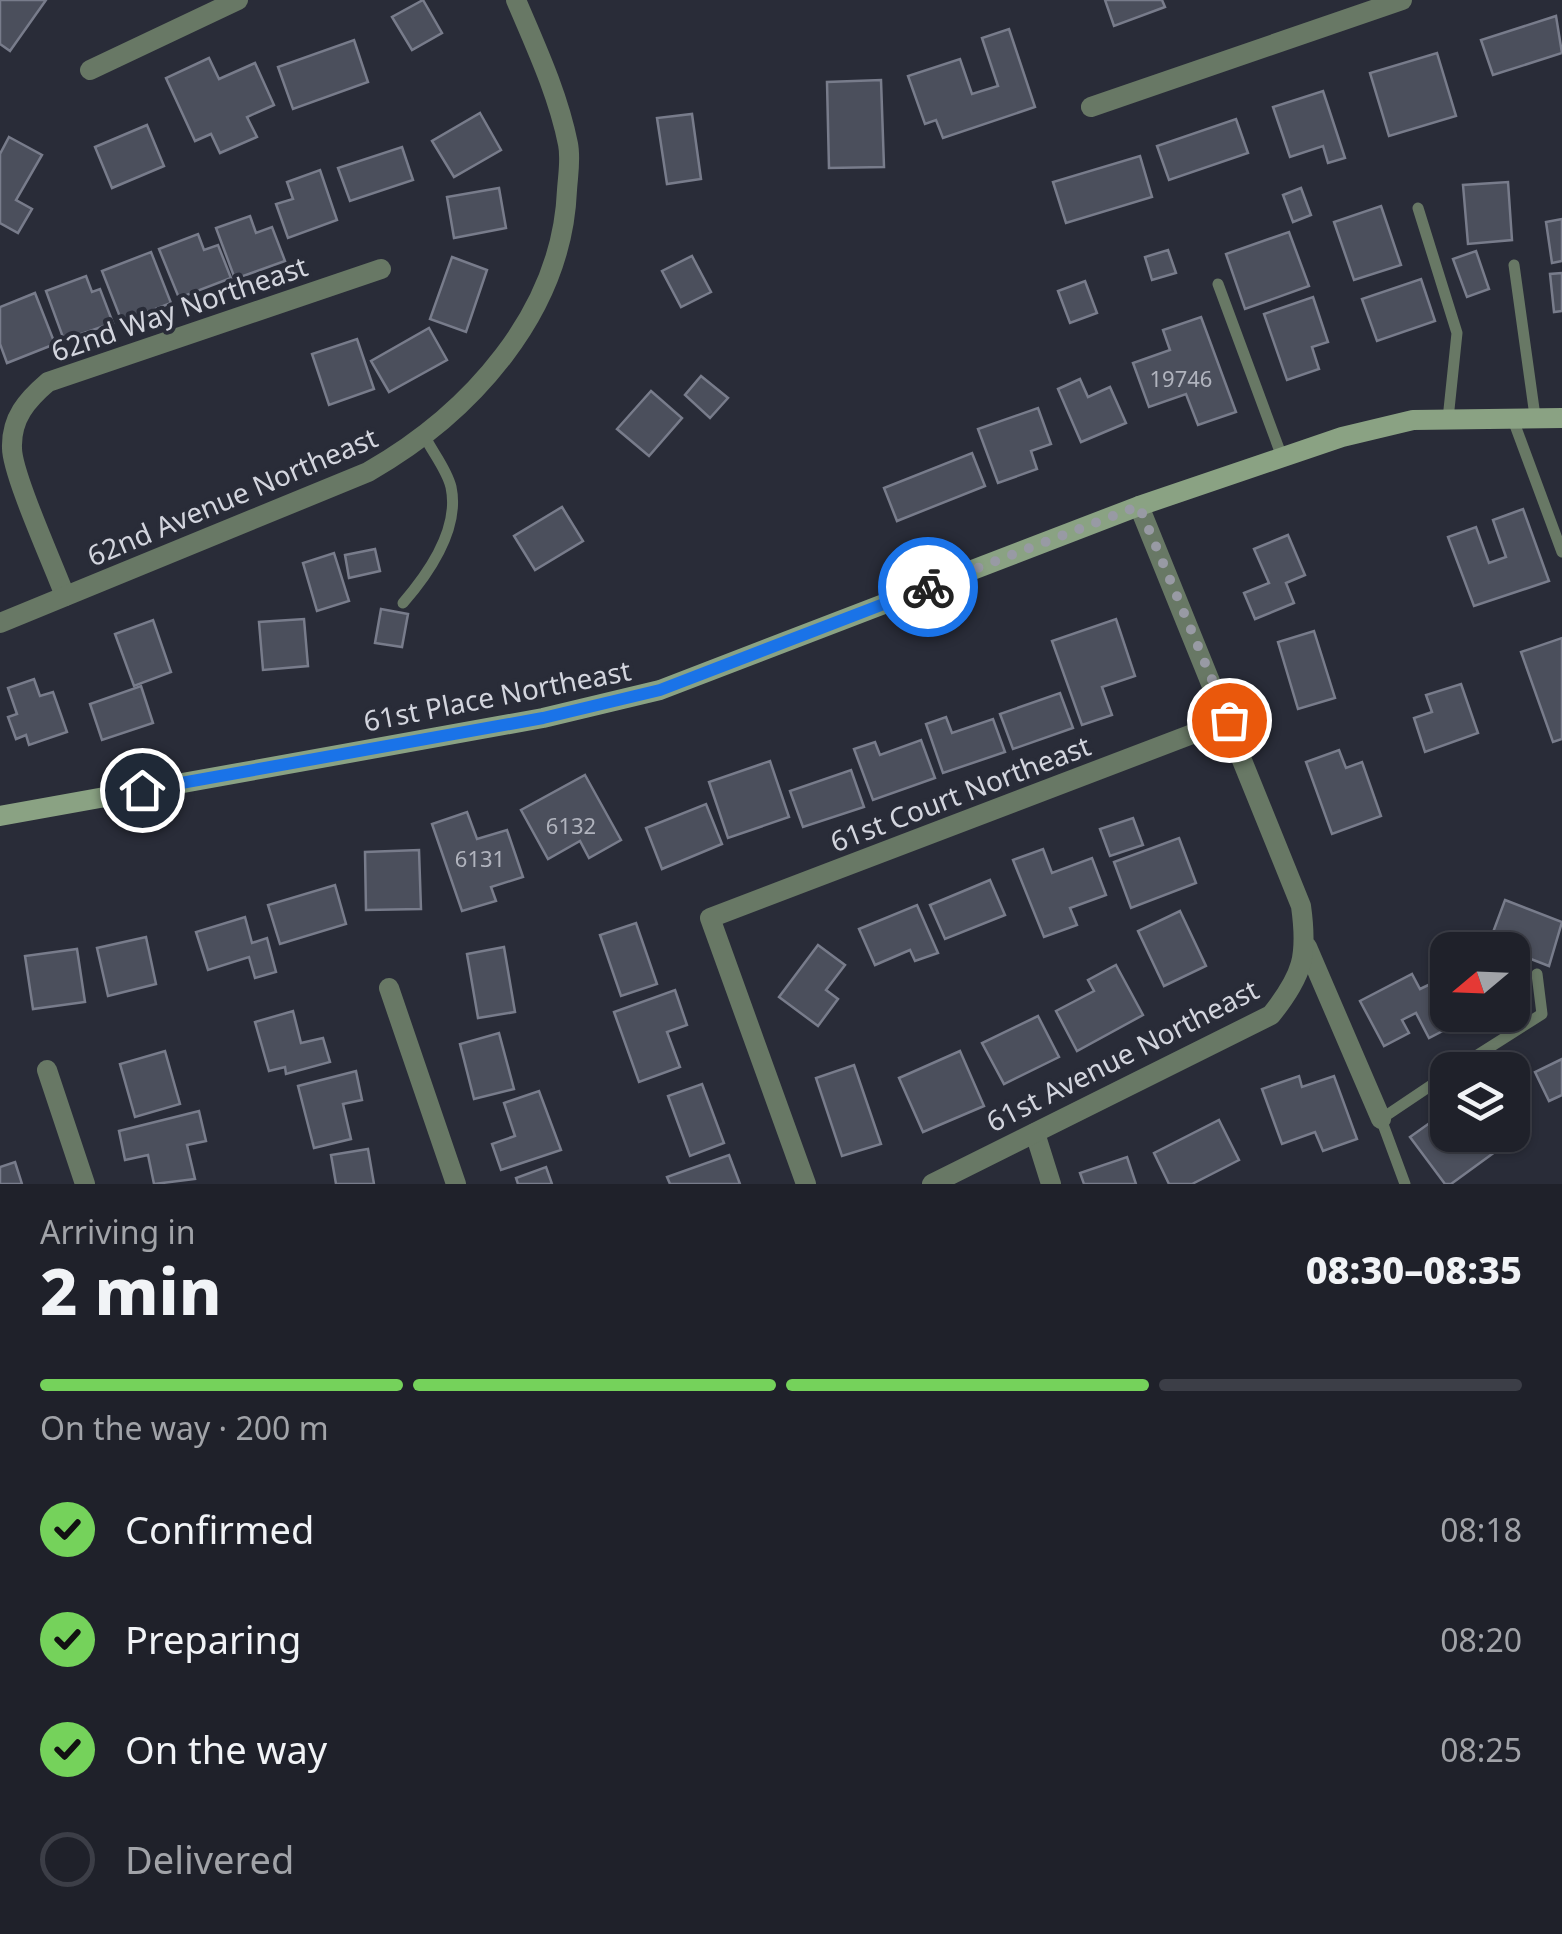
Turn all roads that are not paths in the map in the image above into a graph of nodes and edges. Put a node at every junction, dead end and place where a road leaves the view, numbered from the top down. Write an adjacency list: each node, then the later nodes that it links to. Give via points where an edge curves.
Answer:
1 (238, 0): 4 (street)
2 (516, 0): 14 (street, 62nd Avenue Northeast, via 550,78 569,148 558,257 542,300 465,402)
3 (1402, 0): 5 (street)
4 (90, 70)
5 (1091, 107)
6 (1418, 208): 13 (lane, via 1458,332)
7 (1514, 265): 11 (lane)
8 (381, 269): 18 (street, 62nd Way Northeast, via 48,382 25,402 11,450)
9 (1218, 284): 15 (lane)
10 (1512, 416): 11 (main road, 61st Place Northeast); 13 (main road, 61st Place Northeast); 17 (lane)
11 (1535, 416): 12 (main road, 61st Place Northeast)
12 (1562, 418)
13 (1448, 419): 15 (main road, 61st Place Northeast, via 1413,420)
14 (425, 437): 18 (street, 62nd Avenue Northeast, via 368,472); 19 (lane, via 450,483 454,507 425,578)
15 (1282, 457): 16 (main road, 61st Place Northeast)
16 (1139, 506): 21 (street); 22 (main road, 61st Place Northeast, via 660,690 543,718)
17 (1562, 552)
18 (65, 596): 20 (street, 62nd Avenue Northeast)
19 (403, 603)
20 (0, 623)
21 (1229, 720): 23 (street, via 1301,906); 33 (street, 61st Court Northeast, via 710,918)
22 (0, 816)
23 (1307, 947): 29 (street); 30 (street, 61st Avenue Northeast, via 1294,986 1272,1015)
24 (1537, 974): 26 (lane, via 1542,1014)
25 (389, 988): 32 (street)
26 (1482, 1052)
27 (47, 1070): 31 (street)
28 (1430, 1086): 29 (lane)
29 (1381, 1119): 36 (lane)
30 (1034, 1133): 34 (street, 61st Avenue Northeast); 35 (street)
31 (85, 1184)
32 (456, 1184)
33 (806, 1184)
34 (932, 1184)
35 (1051, 1184)
36 (1405, 1184)

